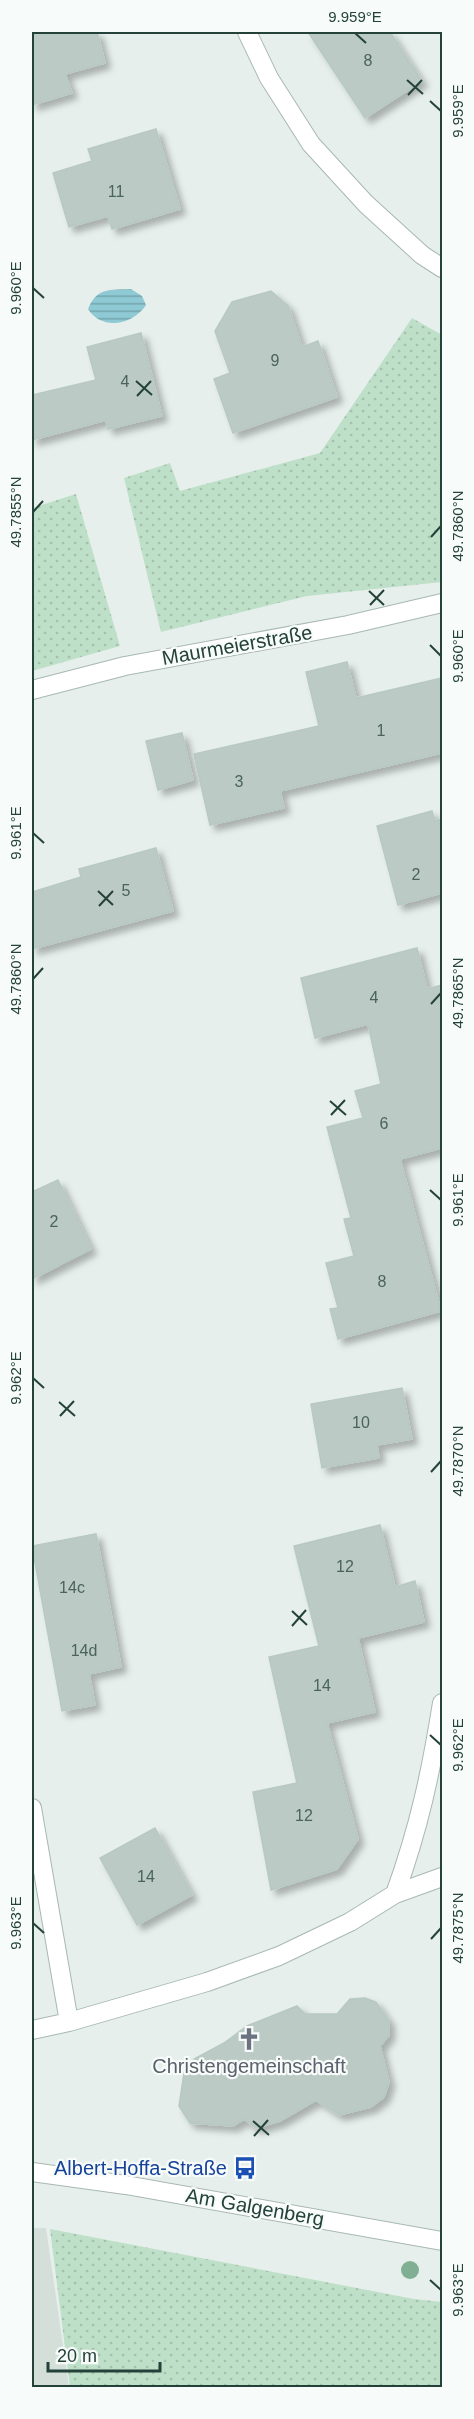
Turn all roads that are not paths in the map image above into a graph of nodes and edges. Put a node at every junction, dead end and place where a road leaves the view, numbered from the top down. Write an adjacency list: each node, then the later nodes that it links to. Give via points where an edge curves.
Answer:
1 (247, 32): 2 (street, via 269,78 311,144 366,204)
2 (442, 268)
3 (442, 603): 4 (street, Maurmeierstraße, via 348,625 125,666)
4 (32, 690)
5 (442, 1703): 8 (street, via 430,1780 414,1843)
6 (32, 1808): 9 (street)
7 (442, 1877): 8 (street)
8 (395, 1894): 9 (street, via 350,1922 279,1956 207,1982)
9 (69, 2022): 10 (street)
10 (32, 2030)
11 (32, 2172): 12 (street, Am Galgenberg)
12 (442, 2241)

